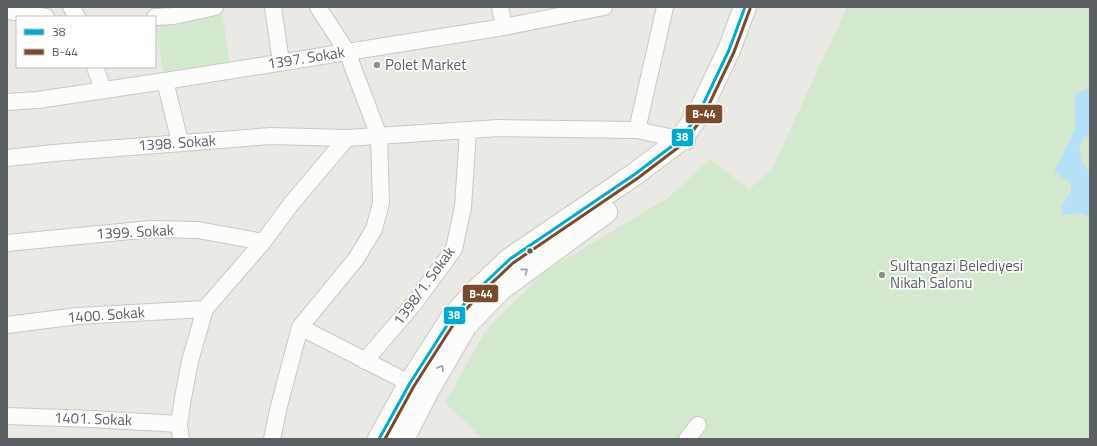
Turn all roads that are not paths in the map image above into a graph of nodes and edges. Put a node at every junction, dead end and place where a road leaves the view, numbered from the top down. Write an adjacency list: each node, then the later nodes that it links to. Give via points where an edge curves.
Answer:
1 (71, 7): 12 (street)
2 (215, 7): 13 (street)
3 (273, 7): 16 (street)
4 (318, 7): 15 (street)
5 (500, 7): 14 (street)
6 (604, 7): 14 (street, 1397. Sokak)
7 (665, 7): 22 (street)
8 (745, 7): 25 (street, via 729,50)
9 (756, 7): 25 (street, via 745,38 719,93 703,123)
10 (7, 11): 11 (street)
11 (41, 16)
12 (76, 16)
13 (156, 18)
14 (504, 27): 15 (street, 1397. Sokak)
15 (347, 52): 16 (street, 1397. Sokak); 23 (street)
16 (281, 62): 18 (street, 1397. Sokak)
17 (95, 68): 19 (street)
18 (165, 81): 19 (street, 1397. Sokak); 26 (street)
19 (103, 90): 20 (street, 1397. Sokak)
20 (7, 102)
21 (468, 130): 22 (street, 1398. Sokak); 23 (street, 1398. Sokak); 33 (street, 1398/1. Sokak, via 463,207 454,249 416,301)
22 (637, 130): 25 (street, 1398. Sokak)
23 (379, 136): 24 (street, 1398. Sokak); 32 (street, via 381,204 374,229 356,259)
24 (347, 138): 26 (street, 1398. Sokak, via 271,136); 28 (street)
25 (686, 141): 34 (street, via 674,161 648,183 501,289 466,325)
26 (180, 142): 27 (street, 1398. Sokak)
27 (7, 158)
28 (262, 242): 29 (street, 1399. Sokak, via 198,230 151,229); 30 (street)
29 (7, 243)
30 (204, 310): 31 (street, 1400. Sokak, via 78,316); 37 (street, via 190,361)
31 (7, 325)
32 (300, 327): 33 (street); 38 (street)
33 (365, 361): 34 (street)
34 (418, 388): 39 (street); 40 (street)
35 (7, 416): 37 (street, 1401. Sokak, via 92,419)
36 (698, 425): 41 (street)
37 (180, 431)
38 (272, 439)
39 (379, 439)
40 (403, 439)
41 (687, 439)

